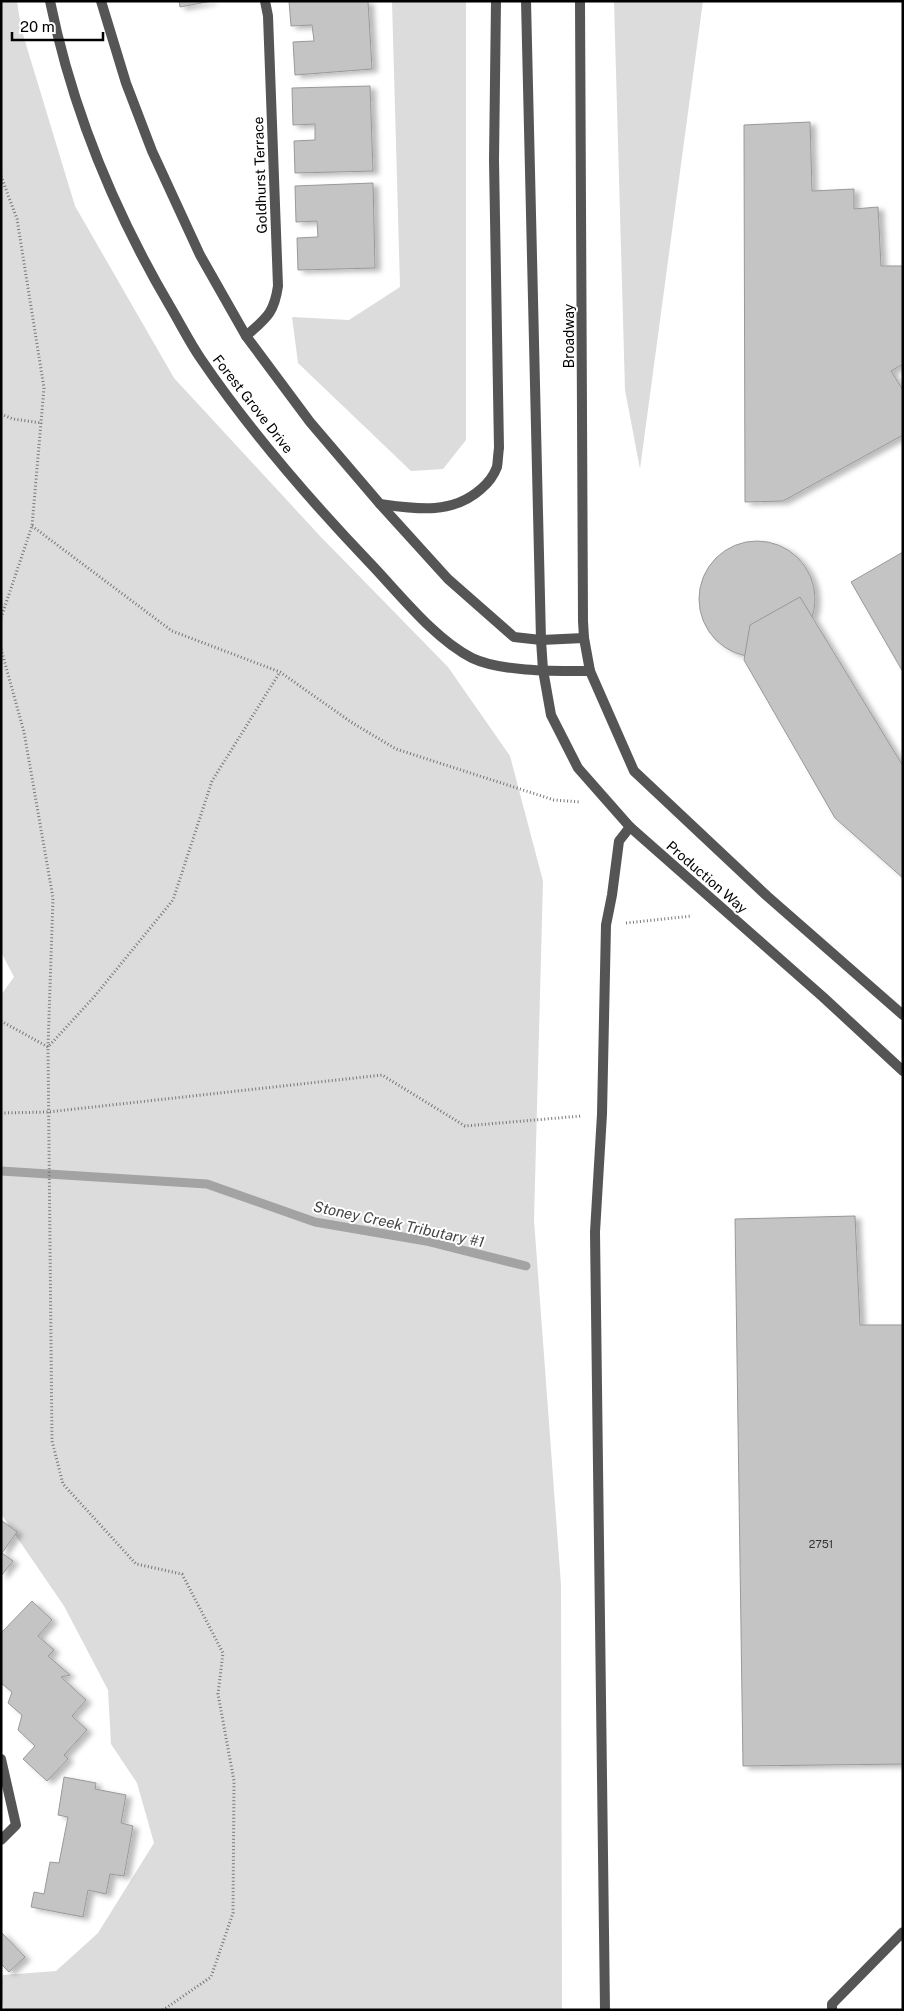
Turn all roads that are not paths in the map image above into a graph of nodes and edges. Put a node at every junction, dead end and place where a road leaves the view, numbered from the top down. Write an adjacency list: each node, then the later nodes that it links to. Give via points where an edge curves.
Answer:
1 (50, 1): 11 (street, Forest Grove Drive, via 58,43 82,118 147,267 200,358 249,426 335,527 454,648 474,659 502,667)
2 (101, 1): 7 (street, via 126,83 152,151 200,255)
3 (265, 1): 7 (street, Goldhurst Terrace, via 278,286 276,304 269,316)
4 (496, 1): 8 (street, via 494,160 499,448 496,468 486,485 474,496 445,508 417,509)
5 (526, 1): 10 (street)
6 (580, 1): 9 (street, Broadway)
7 (246, 336): 8 (street, via 310,422)
8 (380, 504): 10 (street, via 448,579 514,637)
9 (584, 638): 10 (street); 12 (street, Broadway)
10 (541, 640): 11 (street)
11 (543, 670): 12 (street, Forest Grove Drive); 13 (street, Production Way, via 551,715 578,768)
12 (590, 671): 14 (street, Production Way, via 634,771 767,896)
13 (630, 828): 15 (street, Production Way); 19 (street, via 620,841 606,925 602,1114 595,1232)
14 (903, 1015)
15 (903, 1071)
16 (1, 1759): 17 (street, via 16,1825)
17 (1, 1840)
18 (903, 1932): 20 (street, via 832,2004)
19 (605, 2010)
20 (832, 2010)

